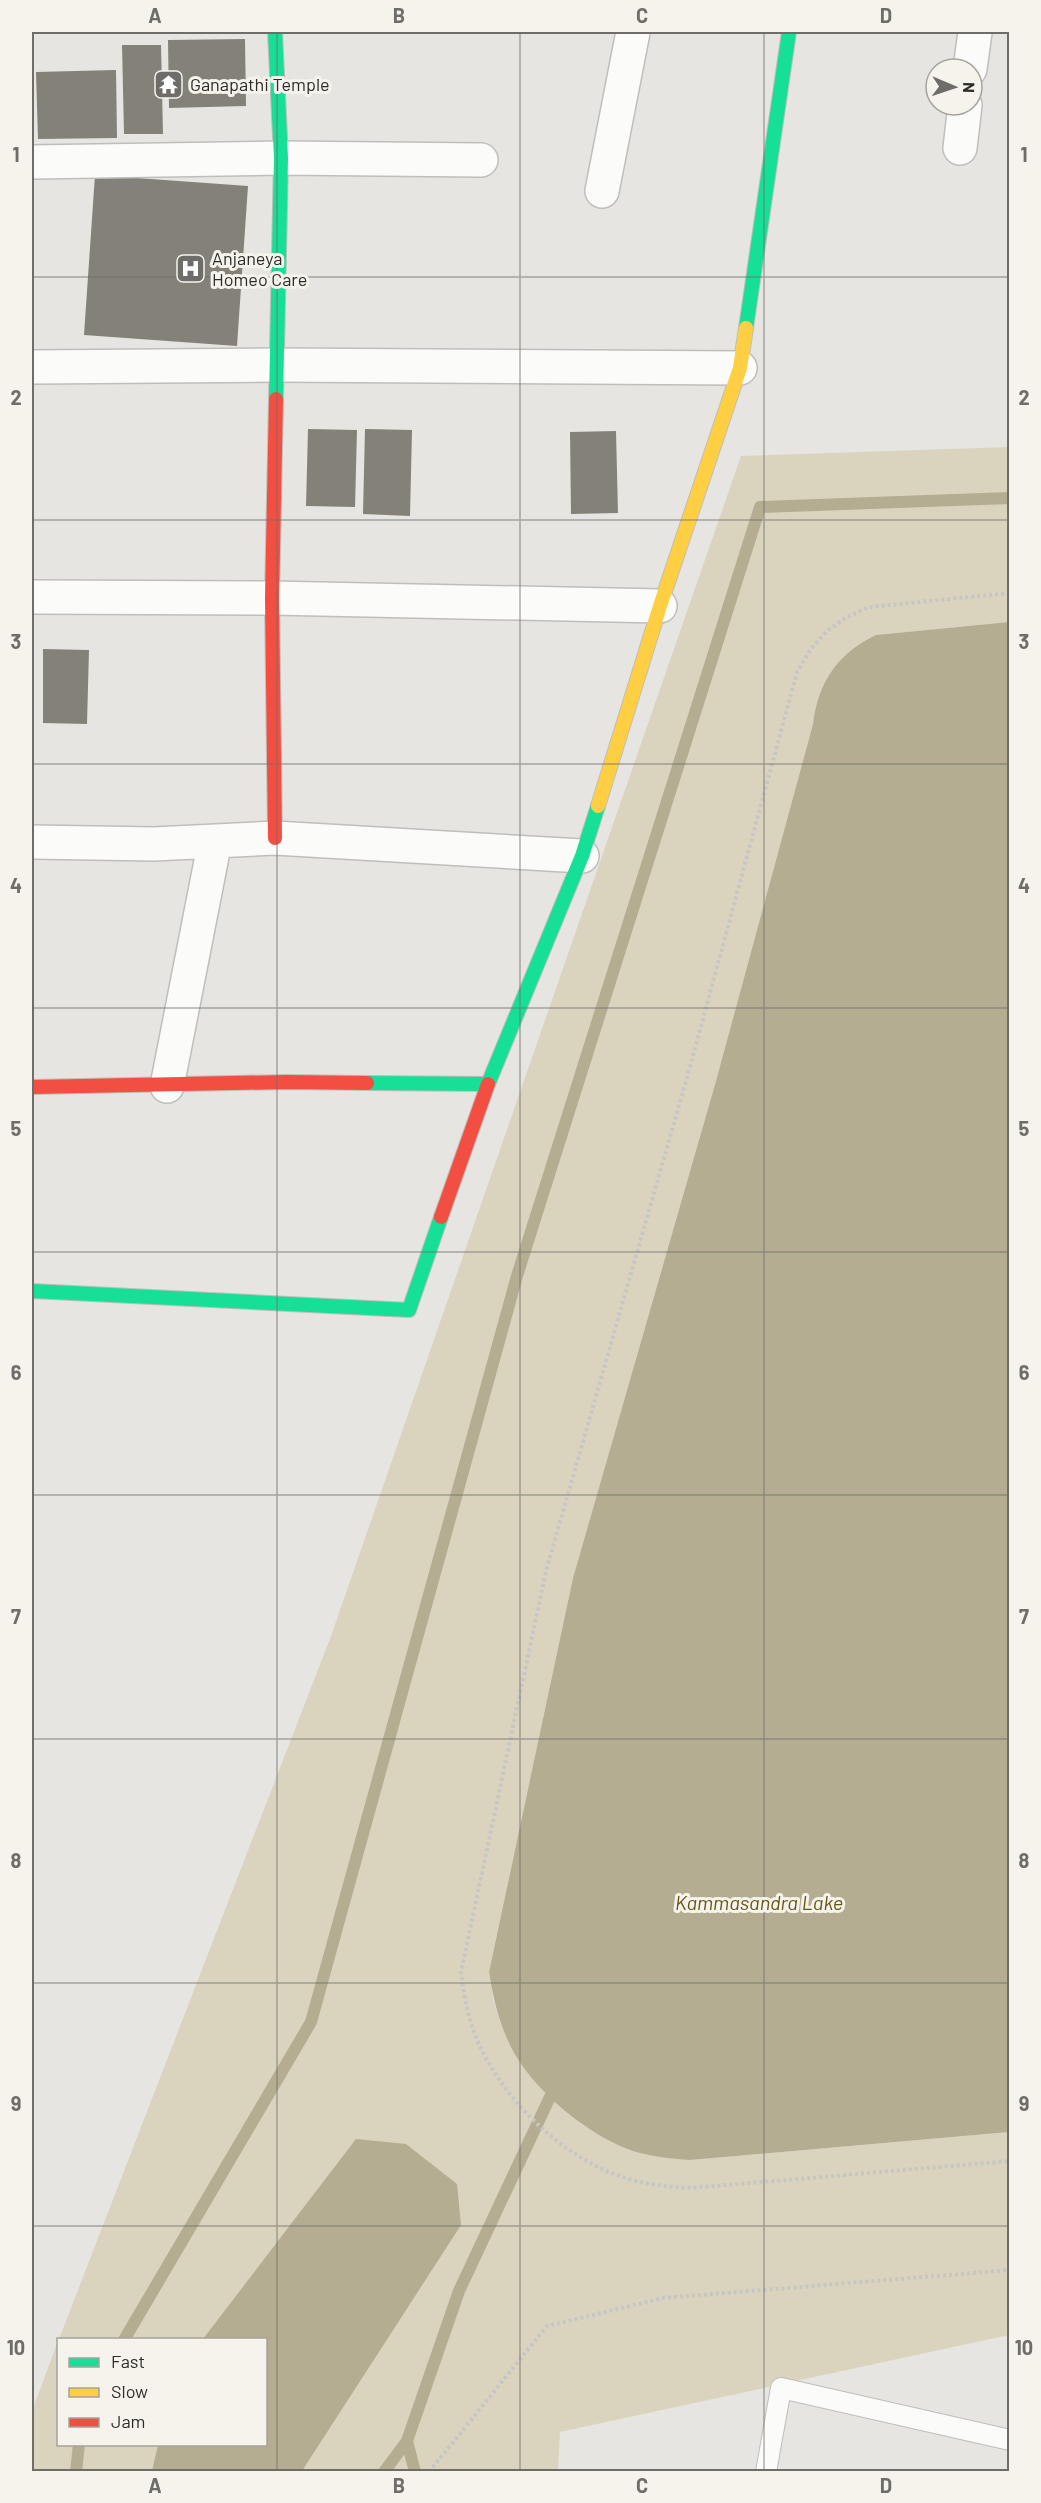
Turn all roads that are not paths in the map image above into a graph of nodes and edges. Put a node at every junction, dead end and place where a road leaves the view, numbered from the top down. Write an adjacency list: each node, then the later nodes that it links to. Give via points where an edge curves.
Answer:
1 (275, 32): 8 (street)
2 (633, 32): 11 (street)
3 (789, 32): 14 (street)
4 (975, 32): 5 (street)
5 (972, 57)
6 (964, 117): 7 (street)
7 (960, 148)
8 (281, 158): 9 (street); 10 (street); 12 (street)
9 (482, 160)
10 (32, 162)
11 (603, 191)
12 (277, 365): 13 (street); 14 (street); 16 (street)
13 (32, 367)
14 (740, 368): 17 (street)
15 (32, 597): 16 (street)
16 (272, 598): 17 (street); 18 (street)
17 (660, 606): 21 (street)
18 (275, 838): 19 (street); 21 (street)
19 (215, 841): 20 (street); 23 (street)
20 (32, 842)
21 (582, 856): 22 (street)
22 (488, 1084): 23 (street, via 286,1082); 25 (street, via 409,1310)
23 (167, 1086): 24 (street)
24 (32, 1087)
25 (32, 1291)
26 (1010, 2440): 27 (lane, via 781,2388)
27 (766, 2472)

